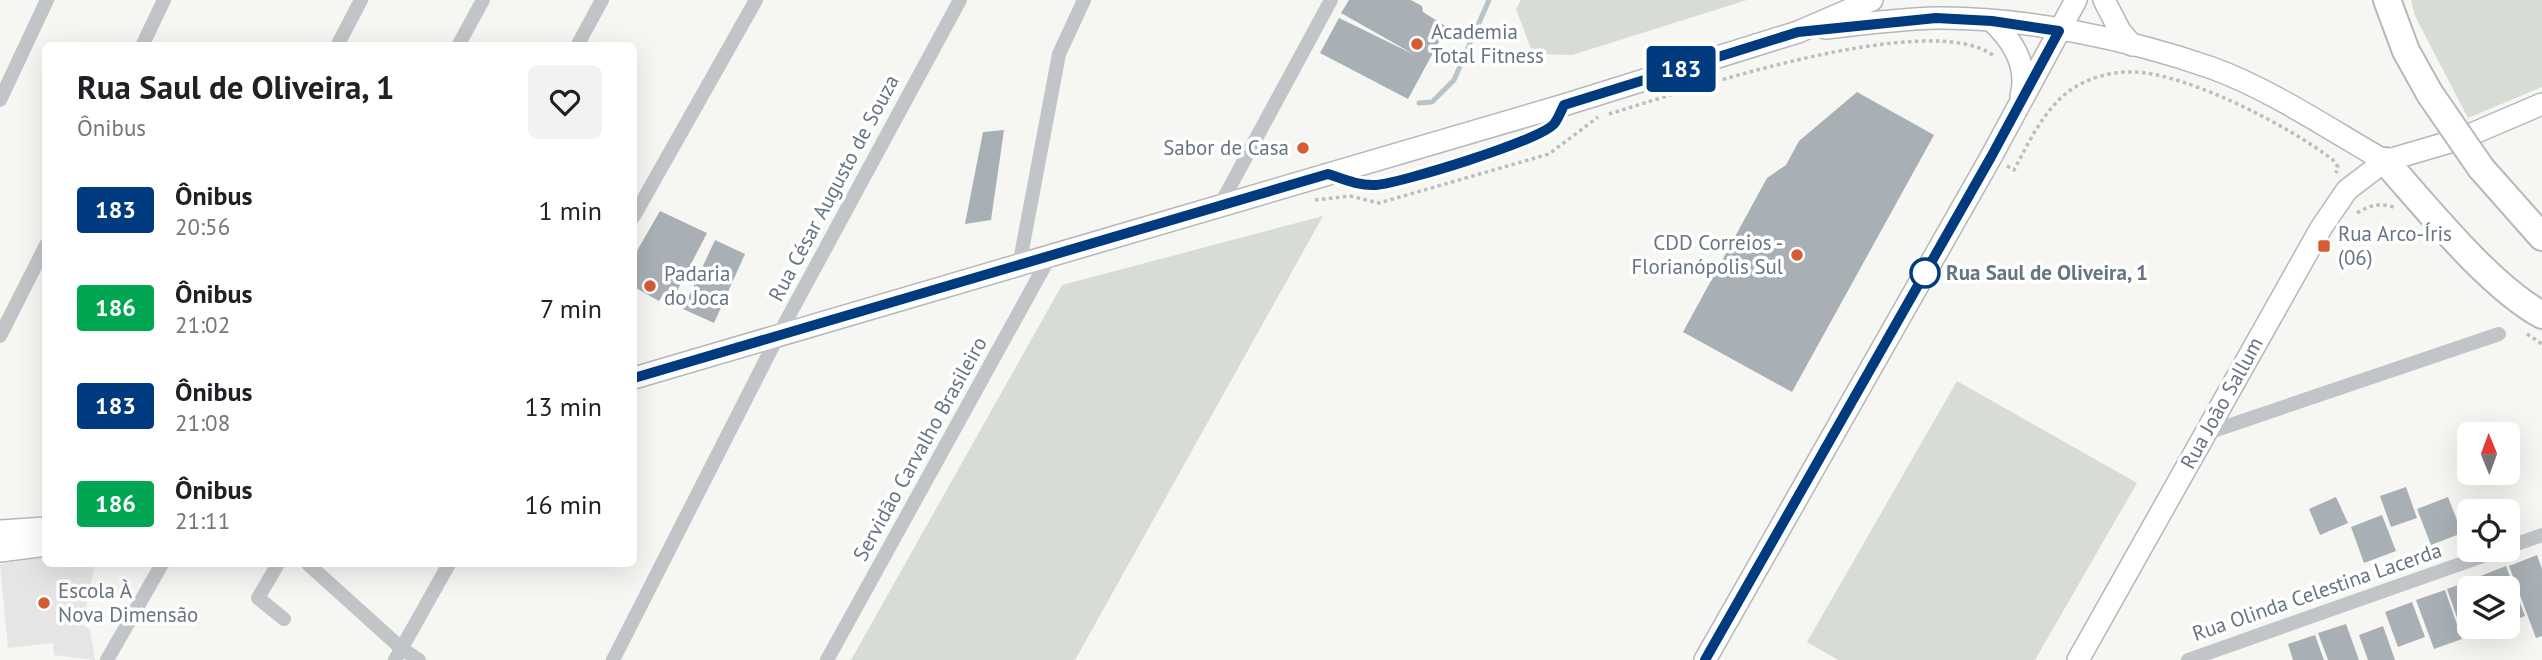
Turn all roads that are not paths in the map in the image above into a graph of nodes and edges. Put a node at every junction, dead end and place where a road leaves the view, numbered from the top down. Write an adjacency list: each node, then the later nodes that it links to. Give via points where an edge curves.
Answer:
1 (47, 0): 22 (street)
2 (164, 0): 17 (street)
3 (361, 0): 18 (street)
4 (483, 0): 19 (street)
5 (602, 0): 20 (street)
6 (755, 0): 27 (street)
7 (960, 0): 33 (street, Rua César Augusto de Souza)
8 (1084, 0): 31 (street, via 1059,54)
9 (1331, 0): 26 (street)
10 (1872, 0): 16 (street)
11 (2076, 0): 15 (street)
12 (2104, 0): 21 (street)
13 (2388, 0): 28 (highway, bridge, via 2406,51 2430,94 2481,168)
14 (1992, 21): 15 (street); 16 (street, via 1936,18); 24 (street, via 2016,50 2022,68 2024,87)
15 (2059, 31): 21 (street); 24 (street)
16 (1798, 32): 26 (street)
17 (144, 42)
18 (339, 42)
19 (460, 42)
20 (579, 42)
21 (2132, 45): 25 (street, via 2213,69)
22 (0, 100)
23 (2542, 104): 25 (street, via 2460,139)
24 (2019, 105): 55 (street)
25 (2385, 161): 32 (highway, via 2462,247); 37 (street, Rua João Sallum, via 2347,190 2321,228)
26 (1219, 207): 30 (street)
27 (637, 211)
28 (2542, 237)
29 (42, 253): 35 (street)
30 (1049, 258): 31 (street); 54 (street, Servidão Carvalho Brasileiro)
31 (1018, 267): 33 (street)
32 (2542, 315)
33 (779, 334): 36 (street); 53 (street, Rua César Augusto de Souza)
34 (2499, 334): 37 (street)
35 (0, 336)
36 (637, 377)
37 (2204, 434): 56 (street, Rua João Sallum)
38 (42, 528): 39 (street)
39 (0, 531)
40 (2542, 535): 41 (street)
41 (2520, 543)
42 (42, 546): 43 (street)
43 (0, 551)
44 (2466, 562): 57 (street, Rua Olinda Celestina Lacerda)
45 (160, 567): 51 (street)
46 (276, 567): 49 (street, via 258,598)
47 (311, 567): 50 (street)
48 (447, 567): 50 (street)
49 (284, 619)
50 (398, 654): 52 (street)
51 (107, 660)
52 (419, 660)
53 (613, 660)
54 (827, 660)
55 (1705, 660)
56 (2078, 660)
57 (2188, 660)

